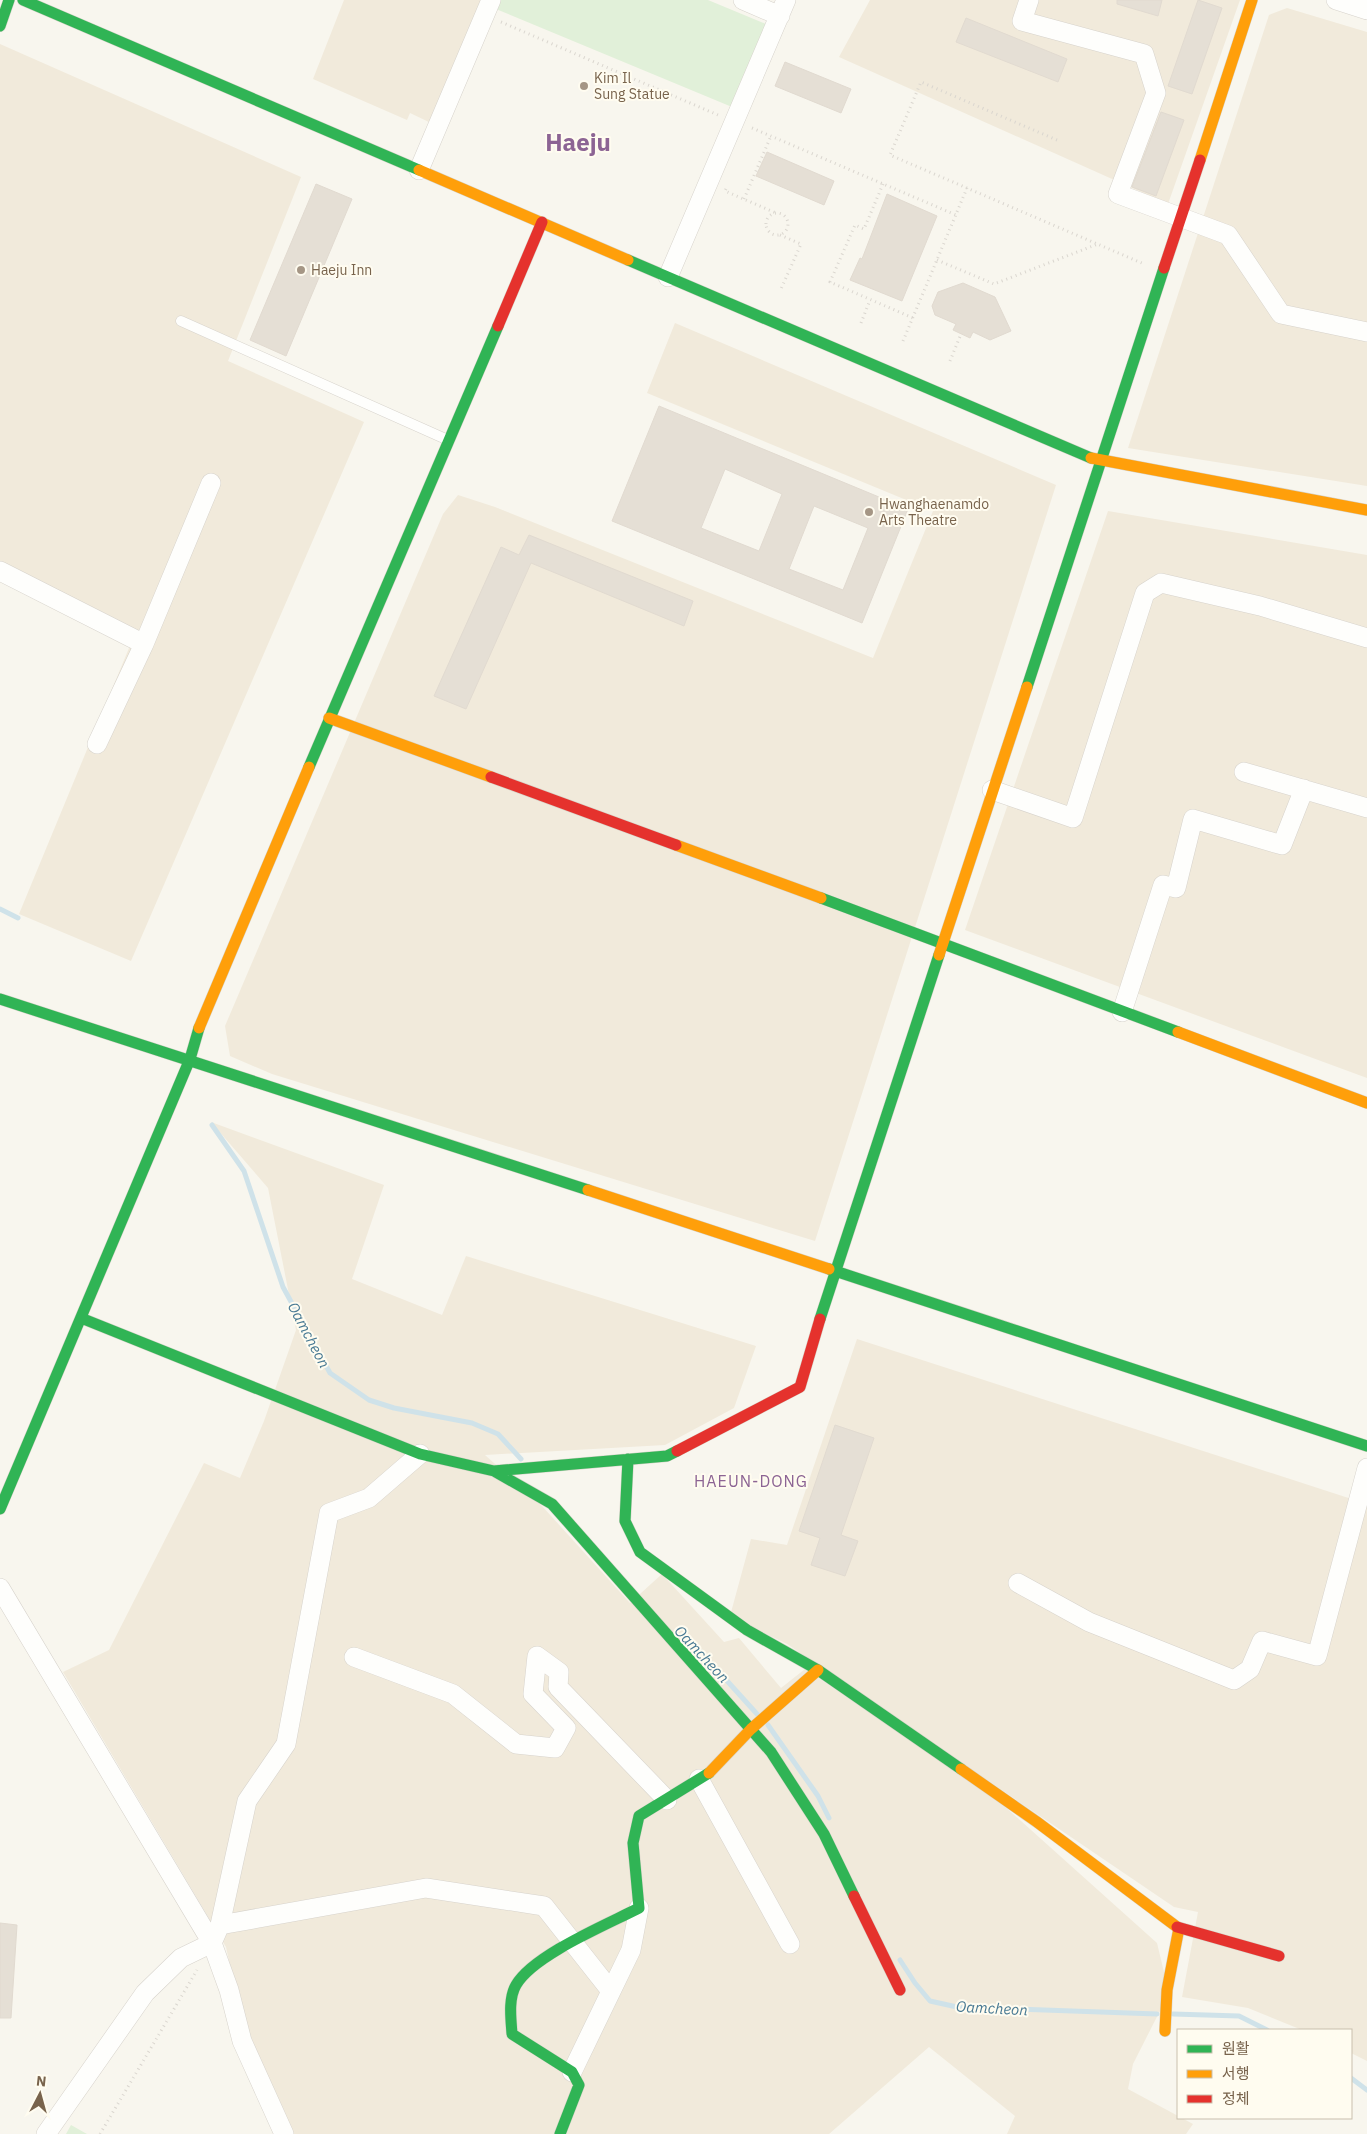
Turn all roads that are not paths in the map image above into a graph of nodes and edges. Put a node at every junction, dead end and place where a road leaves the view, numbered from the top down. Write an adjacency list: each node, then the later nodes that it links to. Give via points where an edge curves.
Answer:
1 (9, 0): 10 (street)
2 (23, 0): 11 (street)
3 (743, 0): 8 (street)
4 (1029, 0): 12 (street, via 1022,21 1144,54 1156,93 1118,194)
5 (1252, 0): 12 (street)
6 (1336, 0): 9 (street)
7 (488, 8): 11 (street)
8 (783, 8): 14 (street)
9 (1367, 10)
10 (0, 26)
11 (419, 170): 13 (street)
12 (1181, 217): 16 (street, via 1228,235 1281,314); 18 (street)
13 (542, 222): 14 (street); 17 (street)
14 (668, 277): 18 (street)
15 (181, 321): 17 (lane)
16 (1367, 332)
17 (448, 440): 24 (street)
18 (1100, 461): 20 (street); 28 (street)
19 (212, 483): 23 (street)
20 (1367, 510)
21 (0, 571): 23 (street)
22 (1367, 638): 28 (street, via 1260,606 1161,583 1145,593 1073,818)
23 (144, 644): 25 (street)
24 (329, 718): 30 (street); 33 (street, via 201,1020)
25 (97, 744)
26 (1244, 772): 27 (street)
27 (1304, 789): 29 (street); 32 (street, via 1282,845 1193,819 1176,888 1163,885)
28 (992, 790): 30 (street)
29 (1367, 808)
30 (943, 943): 32 (street); 35 (street)
31 (0, 999): 33 (street)
32 (1122, 1012): 34 (street)
33 (190, 1059): 35 (street); 36 (street)
34 (1367, 1103)
35 (835, 1271): 37 (street); 39 (street, via 800,1386 667,1456)
36 (81, 1318): 38 (street); 42 (street)
37 (1367, 1446)
38 (420, 1454): 41 (street); 51 (street, via 369,1498 329,1513 286,1744 247,1801)
39 (628, 1459): 41 (street); 46 (street, via 625,1521 640,1552 746,1630)
40 (1367, 1468): 43 (street, via 1317,1656 1262,1641 1250,1669 1234,1680 1089,1622)
41 (494, 1472): 47 (street, via 552,1504)
42 (0, 1509)
43 (1018, 1584)
44 (0, 1588): 53 (street)
45 (354, 1657): 49 (street, via 453,1694 516,1744 554,1748 566,1728 533,1694 537,1656 559,1672 558,1687)
46 (818, 1670): 47 (street); 52 (street, via 1037,1822)
47 (752, 1727): 48 (street, via 711,1772); 57 (street, via 824,1834)
48 (699, 1779): 49 (street); 55 (street)
49 (666, 1800): 50 (street, via 639,1816 633,1843)
50 (639, 1908): 54 (street); 58 (street, via 631,1950)
51 (220, 1925): 53 (street); 54 (street, via 426,1888 544,1906)
52 (1179, 1928): 56 (street); 59 (street, via 1167,1990)
53 (212, 1944): 61 (street, via 181,1958 144,1993); 62 (street, via 242,2041)
54 (573, 1944): 58 (street); 60 (street, via 538,1962 516,1983 510,2008 512,2034)
55 (790, 1944)
56 (1279, 1956)
57 (900, 1990)
58 (611, 1991): 60 (street)
59 (1165, 2031)
60 (572, 2072): 63 (street, via 579,2085)
61 (46, 2134)
62 (284, 2134)
63 (560, 2134)

